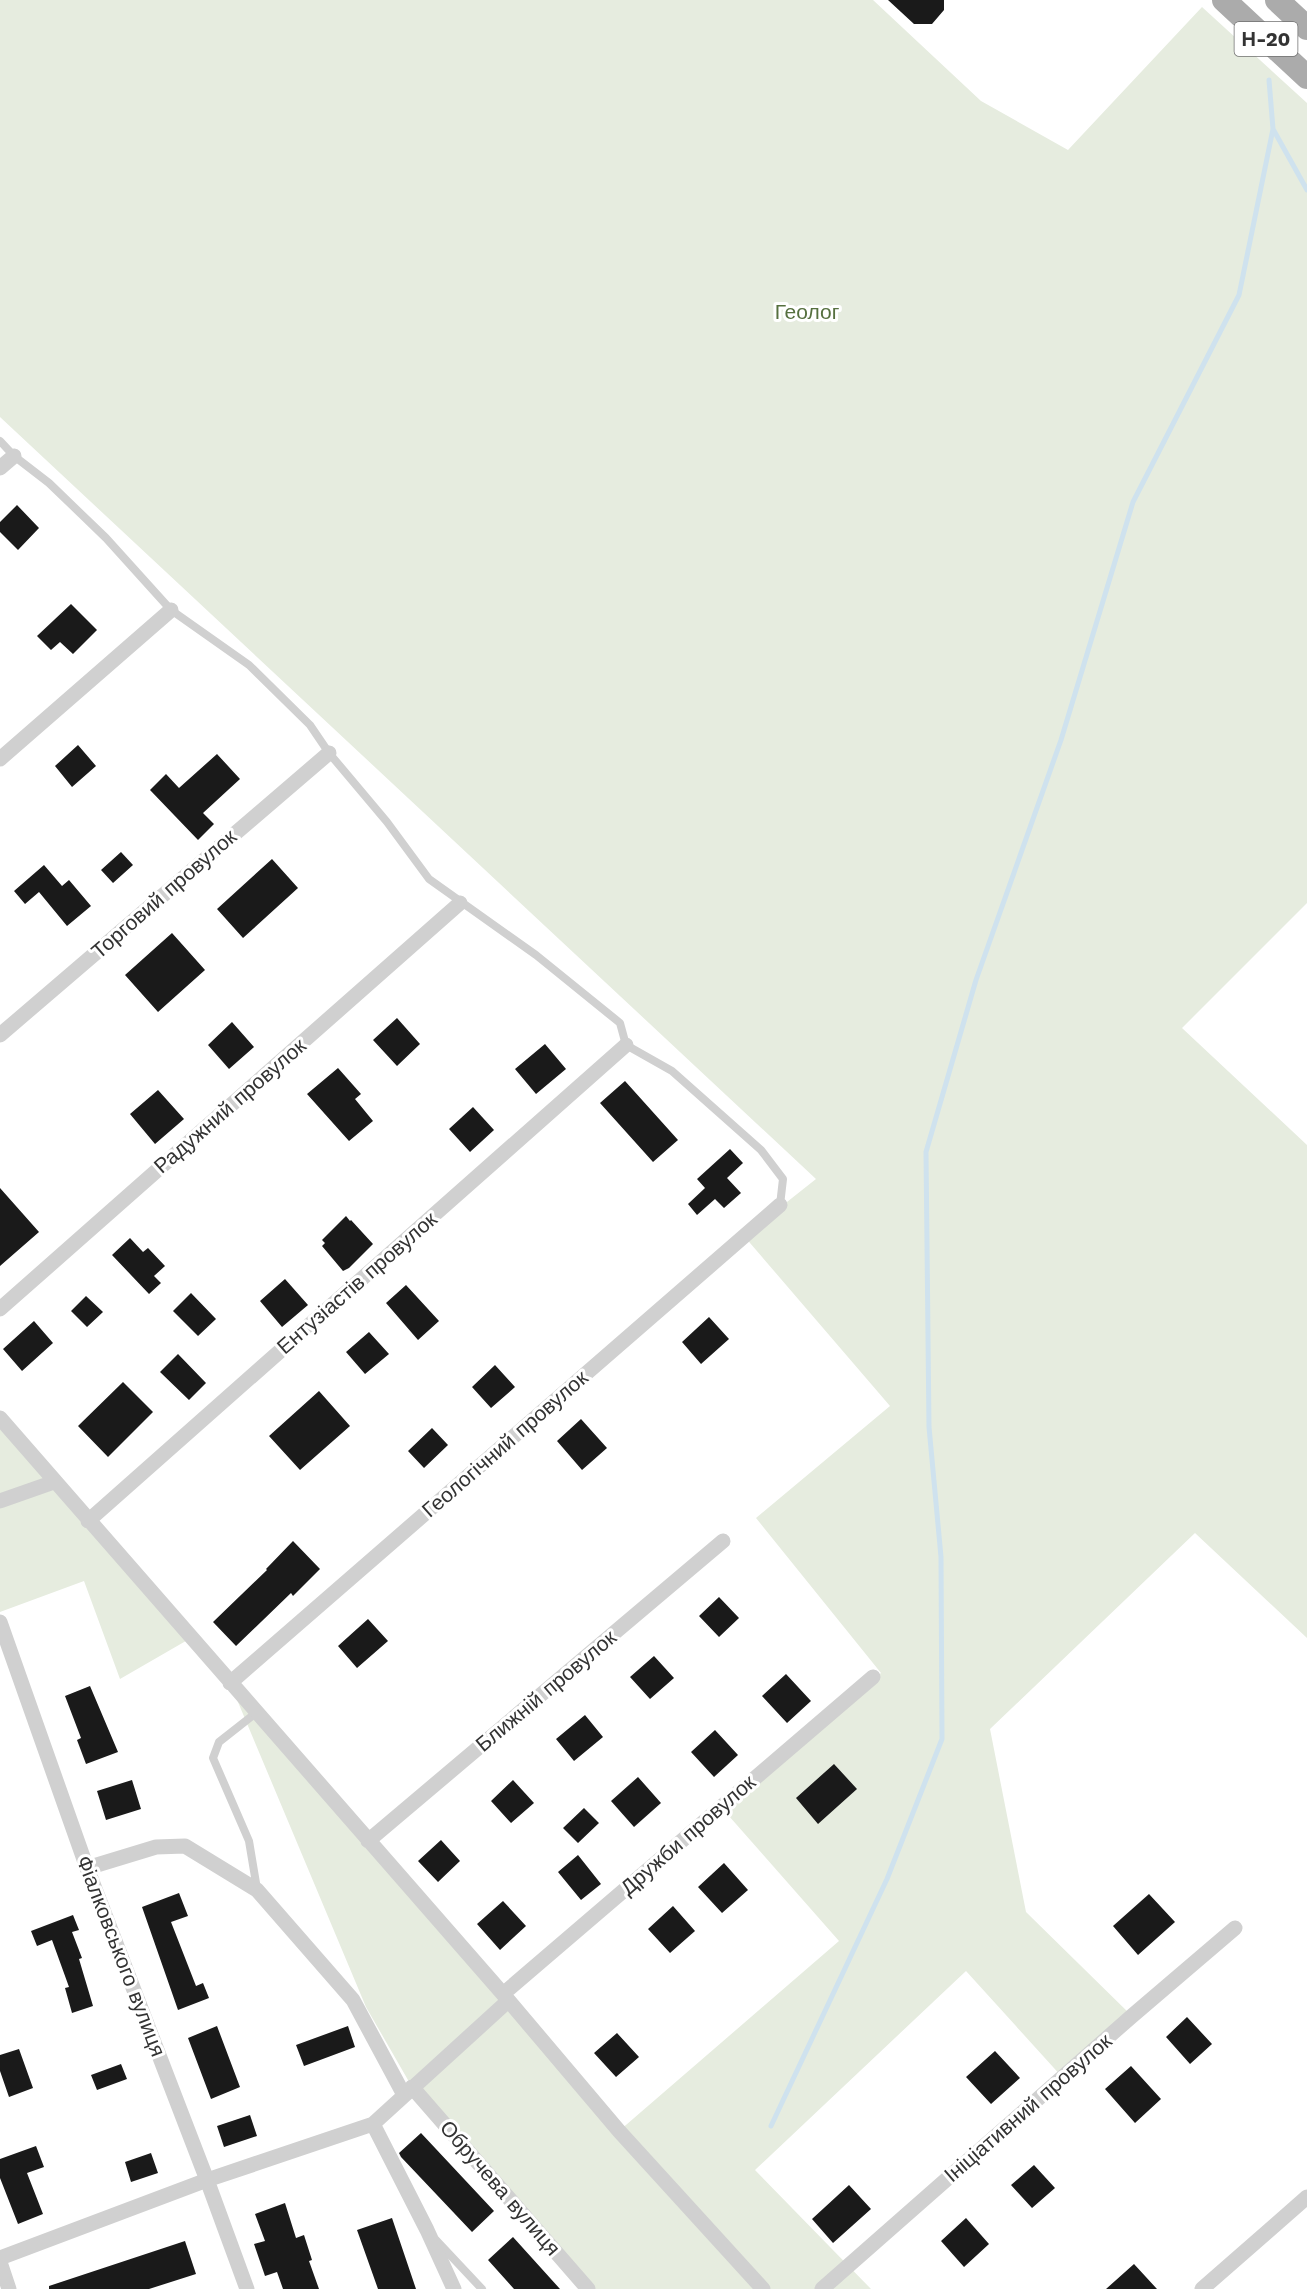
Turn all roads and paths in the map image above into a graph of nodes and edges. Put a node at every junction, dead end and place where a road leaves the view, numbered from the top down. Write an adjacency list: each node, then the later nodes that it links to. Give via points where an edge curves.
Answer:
1 (1224, 0): 4 (main road, Н-20)
2 (1277, 0): 3 (main road, Н-20)
3 (1307, 28)
4 (1307, 77)
5 (0, 441): 6 (lane)
6 (14, 456): 7 (street); 8 (lane, via 49,483 106,538)
7 (0, 468)
8 (171, 610): 9 (lane, via 249,665 310,725); 10 (street)
9 (329, 753): 11 (lane, via 429,879); 12 (street, Торговий провулок)
10 (0, 759)
11 (460, 903): 13 (lane, via 536,955 620,1023); 15 (street, Радужний провулок)
12 (0, 1035)
13 (626, 1046): 14 (lane, via 672,1071 761,1150 783,1179); 19 (street, Ентузіастів провулок)
14 (780, 1204): 23 (street, Геологічний провулок)
15 (0, 1309)
16 (0, 1418): 17 (street)
17 (54, 1482): 18 (street); 19 (street)
18 (0, 1501)
19 (88, 1521): 23 (street)
20 (723, 1541): 25 (street, Ближній провулок)
21 (0, 1622): 26 (street, Фіалковського вулиця)
22 (873, 1677): 29 (street, Дружби провулок)
23 (230, 1683): 24 (street)
24 (256, 1713): 25 (street); 27 (lane, via 219,1742 213,1758 249,1841)
25 (368, 1841): 29 (street)
26 (87, 1868): 27 (street, Обручева вулиця, via 156,1847 185,1846); 32 (street, Фіалковського вулиця)
27 (257, 1890): 30 (street, Обручева вулиця, via 353,2000)
28 (1235, 1928): 42 (street, Ініціативний провулок)
29 (505, 1997): 30 (street, Дружби провулок); 41 (street, via 619,2131)
30 (408, 2091): 31 (street, Дружби провулок); 40 (street, Обручева вулиця)
31 (373, 2124): 32 (street); 34 (street)
32 (207, 2180): 35 (street); 37 (street, Фіалковського вулиця)
33 (1307, 2197): 43 (street)
34 (427, 2230): 38 (street); 39 (lane)
35 (0, 2260): 36 (street)
36 (9, 2289)
37 (246, 2289)
38 (454, 2289)
39 (482, 2289)
40 (588, 2289)
41 (763, 2289)
42 (822, 2289)
43 (1202, 2289)

